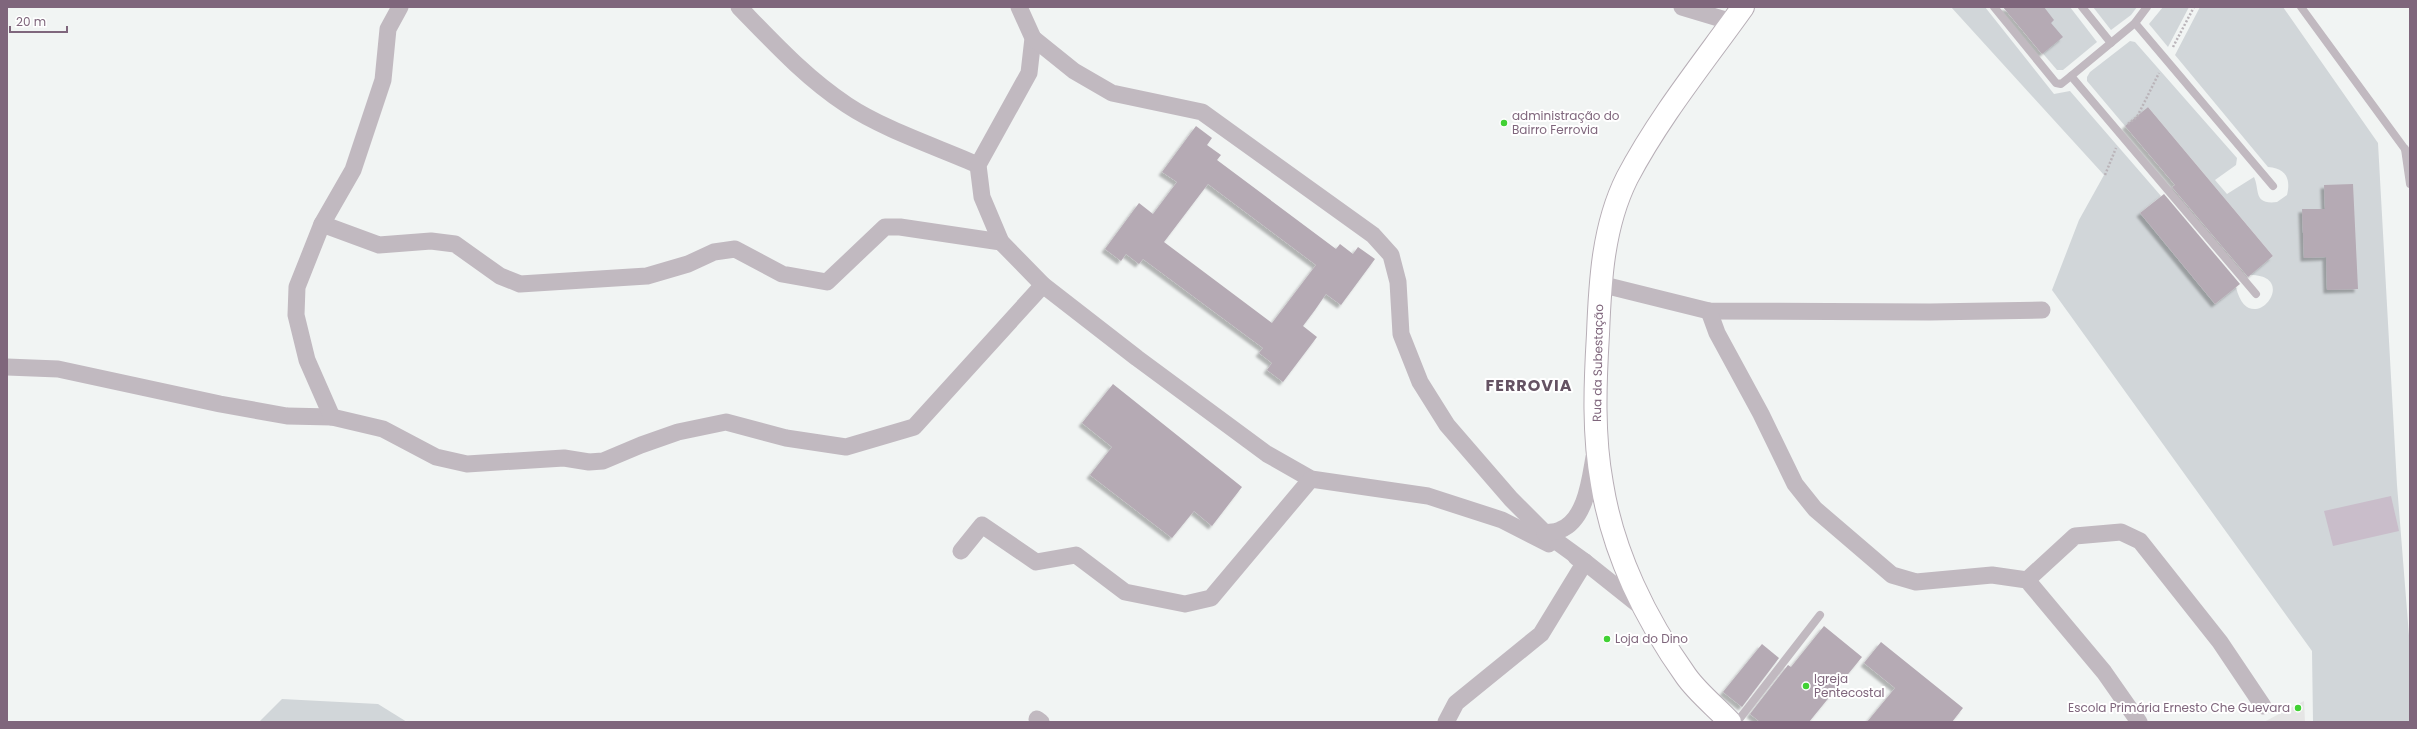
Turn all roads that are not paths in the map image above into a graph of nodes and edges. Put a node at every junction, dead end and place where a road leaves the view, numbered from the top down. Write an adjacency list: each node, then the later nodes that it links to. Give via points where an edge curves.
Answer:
1 (400, 7): 18 (street, via 388,29 383,80 353,170)
2 (739, 7): 15 (street, via 802,72 847,105 865,116)
3 (1019, 7): 11 (street)
4 (1682, 7): 9 (street)
5 (1994, 7): 13 (lane, via 2056,84 2061,84)
6 (2082, 7): 12 (lane)
7 (2147, 7): 10 (lane)
8 (2301, 7): 14 (lane)
9 (1738, 15): 21 (street, Rua da Subestação, via 1665,114 1627,180 1606,240)
10 (2135, 23): 12 (lane); 17 (lane)
11 (1033, 38): 15 (street, via 1029,73); 29 (street, via 1074,71 1112,93 1202,112 1373,235 1391,255 1398,282 1401,334 1420,382 1447,425 1511,499)
12 (2111, 43): 13 (lane)
13 (2071, 76): 22 (lane)
14 (2407, 152): 16 (lane)
15 (978, 165): 19 (street, via 982,197)
16 (2410, 184)
17 (2273, 186)
18 (322, 224): 19 (street, via 379,245 431,241 455,244 500,276 520,284 647,276 688,264 714,252 735,249 782,274 827,282 885,228 900,227); 26 (street, via 297,287 295,301 296,316 307,360)
19 (1001, 242): 20 (street)
20 (1043, 284): 26 (street, via 914,427 846,448 786,438 726,422 678,432 603,461 589,462 564,458 467,464 436,457 383,429); 28 (street, via 1210,414 1267,454)
21 (1600, 284): 24 (street); 27 (street, Rua da Subestação, via 1595,389)
22 (2256, 294)
23 (2042, 310): 24 (street)
24 (1709, 311): 32 (street, via 1717,333 1795,484 1815,509 1892,575 1916,582 1992,575)
25 (7, 367): 26 (street, via 58,369 287,416)
26 (332, 417)
27 (1597, 442): 29 (street, via 1587,497 1580,511 1561,530); 33 (street, Rua da Subestação, via 1602,484 1612,527 1624,564)
28 (1311, 479): 30 (street, via 1211,598 1185,604 1124,592 1076,555 1036,562 982,525); 31 (street, via 1428,496 1502,520)
29 (1545, 533): 31 (street)
30 (961, 551)
31 (1585, 562): 33 (street); 36 (street, via 1541,634 1456,703)
32 (2027, 580): 35 (street, via 2075,536 2121,532 2140,541 2220,642); 39 (street, via 2104,672)
33 (1646, 611): 37 (street, Rua da Subestação, via 1687,677)
34 (1820, 615): 38 (lane)
35 (2263, 706)
36 (1446, 722)
37 (1730, 722)
38 (1737, 722)
39 (2139, 722)

